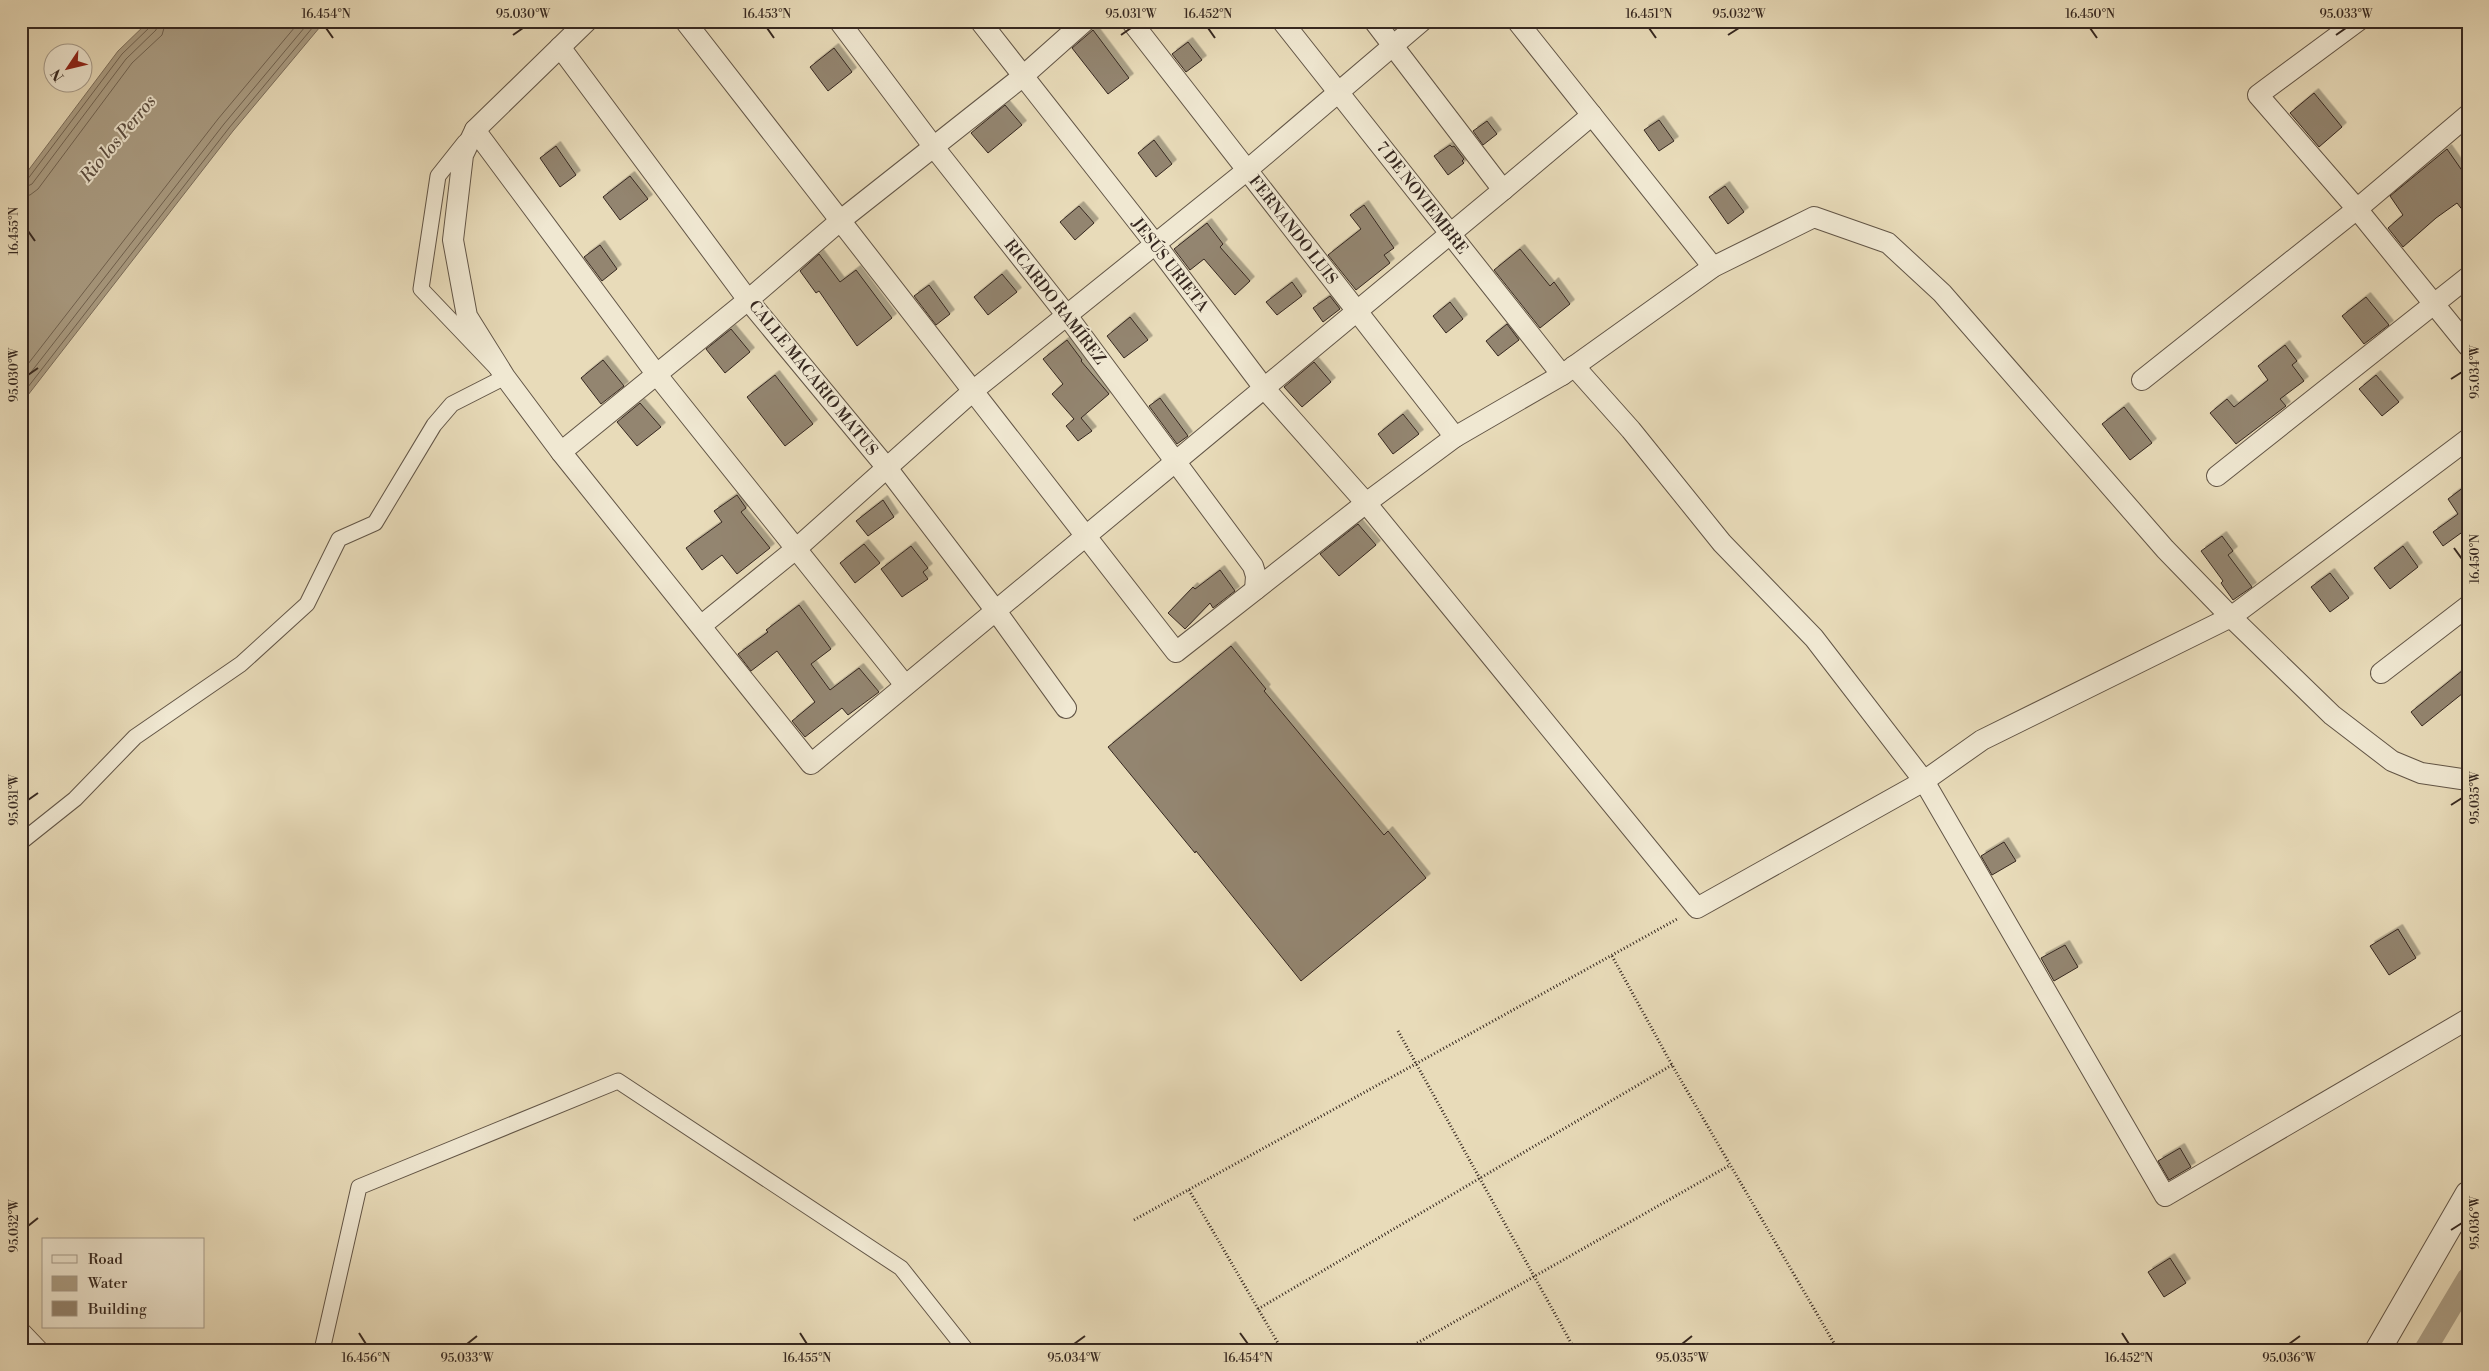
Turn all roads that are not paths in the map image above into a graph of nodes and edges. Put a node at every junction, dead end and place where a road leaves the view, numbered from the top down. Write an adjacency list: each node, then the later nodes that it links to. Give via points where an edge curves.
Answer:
1 (587, 21): 13 (street)
2 (685, 21): 23 (street)
3 (839, 21): 19 (street, RICARDO RAMÍREZ)
4 (980, 21): 14 (street, JESÚS URIETA)
5 (1085, 21): 14 (street)
6 (1132, 21): 20 (street, FERNANDO LUIS)
7 (1282, 21): 15 (street, 7 DE NOVIEMBRE)
8 (1374, 21): 12 (street)
9 (1422, 21): 12 (street)
10 (1517, 21): 16 (street)
11 (2358, 21): 22 (street, via 2258,95)
12 (1393, 46): 15 (street); 21 (street)
13 (560, 47): 18 (street); 28 (street, CALLE MACARIO MATUS)
14 (1022, 77): 19 (street); 25 (street, JESÚS URIETA)
15 (1340, 93): 20 (street); 24 (street, 7 DE NOVIEMBRE)
16 (1592, 115): 21 (street); 26 (street)
17 (2468, 115): 22 (street)
18 (475, 130): 34 (street); 35 (street, via 463,155 454,240 467,316); 35 (street, via 438,176 421,289)
19 (933, 146): 23 (street); 31 (street, RICARDO RAMÍREZ)
20 (1246, 171): 25 (street); 30 (street, FERNANDO LUIS)
21 (1502, 190): 24 (street)
22 (2357, 209): 29 (street); 36 (street)
23 (841, 220): 28 (street); 38 (street)
24 (1450, 234): 30 (street); 33 (street, 7 DE NOVIEMBRE)
25 (1156, 245): 31 (street); 37 (street, JESÚS URIETA)
26 (1712, 266): 33 (street); 51 (street, via 1814,216 1888,243 1942,293 2165,549)
27 (2468, 277): 29 (street)
28 (748, 300): 34 (street); 43 (street, CALLE MACARIO MATUS)
29 (2433, 304): 32 (street); 44 (street)
30 (1357, 311): 37 (street); 39 (street, FERNANDO LUIS)
31 (1068, 316): 38 (street); 42 (street, RICARDO RAMÍREZ)
32 (2468, 346)
33 (1568, 371): 39 (street); 57 (street, 7 DE NOVIEMBRE, via 1631,430 1722,543 1814,638)
34 (657, 375): 41 (street); 47 (street)
35 (505, 377): 41 (street); 58 (street, via 452,404 434,424 375,523 339,539 307,604 241,664 135,737 75,799)
36 (2142, 380)
37 (1264, 388): 42 (street); 45 (street, JESÚS URIETA)
38 (974, 390): 43 (street); 46 (street)
39 (1455, 437): 45 (street)
40 (2468, 439): 51 (street)
41 (561, 452): 52 (street)
42 (1175, 462): 46 (street); 48 (street, RICARDO RAMÍREZ, via 1253,566)
43 (887, 468): 47 (street); 50 (street, CALLE MACARIO MATUS)
44 (2218, 476)
45 (1366, 503): 48 (street); 57 (street, JESÚS URIETA, via 1697,908)
46 (1085, 537): 48 (street, via 1176,652); 50 (street)
47 (797, 548): 52 (street); 54 (street)
48 (1255, 590)
49 (2468, 606): 53 (street)
50 (996, 611): 54 (street); 55 (street, CALLE MACARIO MATUS)
51 (2231, 617): 56 (street, via 2332,715 2392,761 2421,774); 57 (street, via 1982,740)
52 (702, 625): 54 (street, via 811,764)
53 (2381, 673)
54 (905, 685)
55 (1066, 708)
56 (2468, 780)
57 (1924, 781): 59 (street, 7 DE NOVIEMBRE, via 2165,1196)
58 (21, 842)
59 (2468, 1019)
60 (2468, 1194): 65 (street)
61 (21, 1329): 62 (street)
62 (41, 1350)
63 (322, 1350): 64 (street, via 359,1186 618,1081 901,1268)
64 (966, 1350)
65 (2378, 1350)

